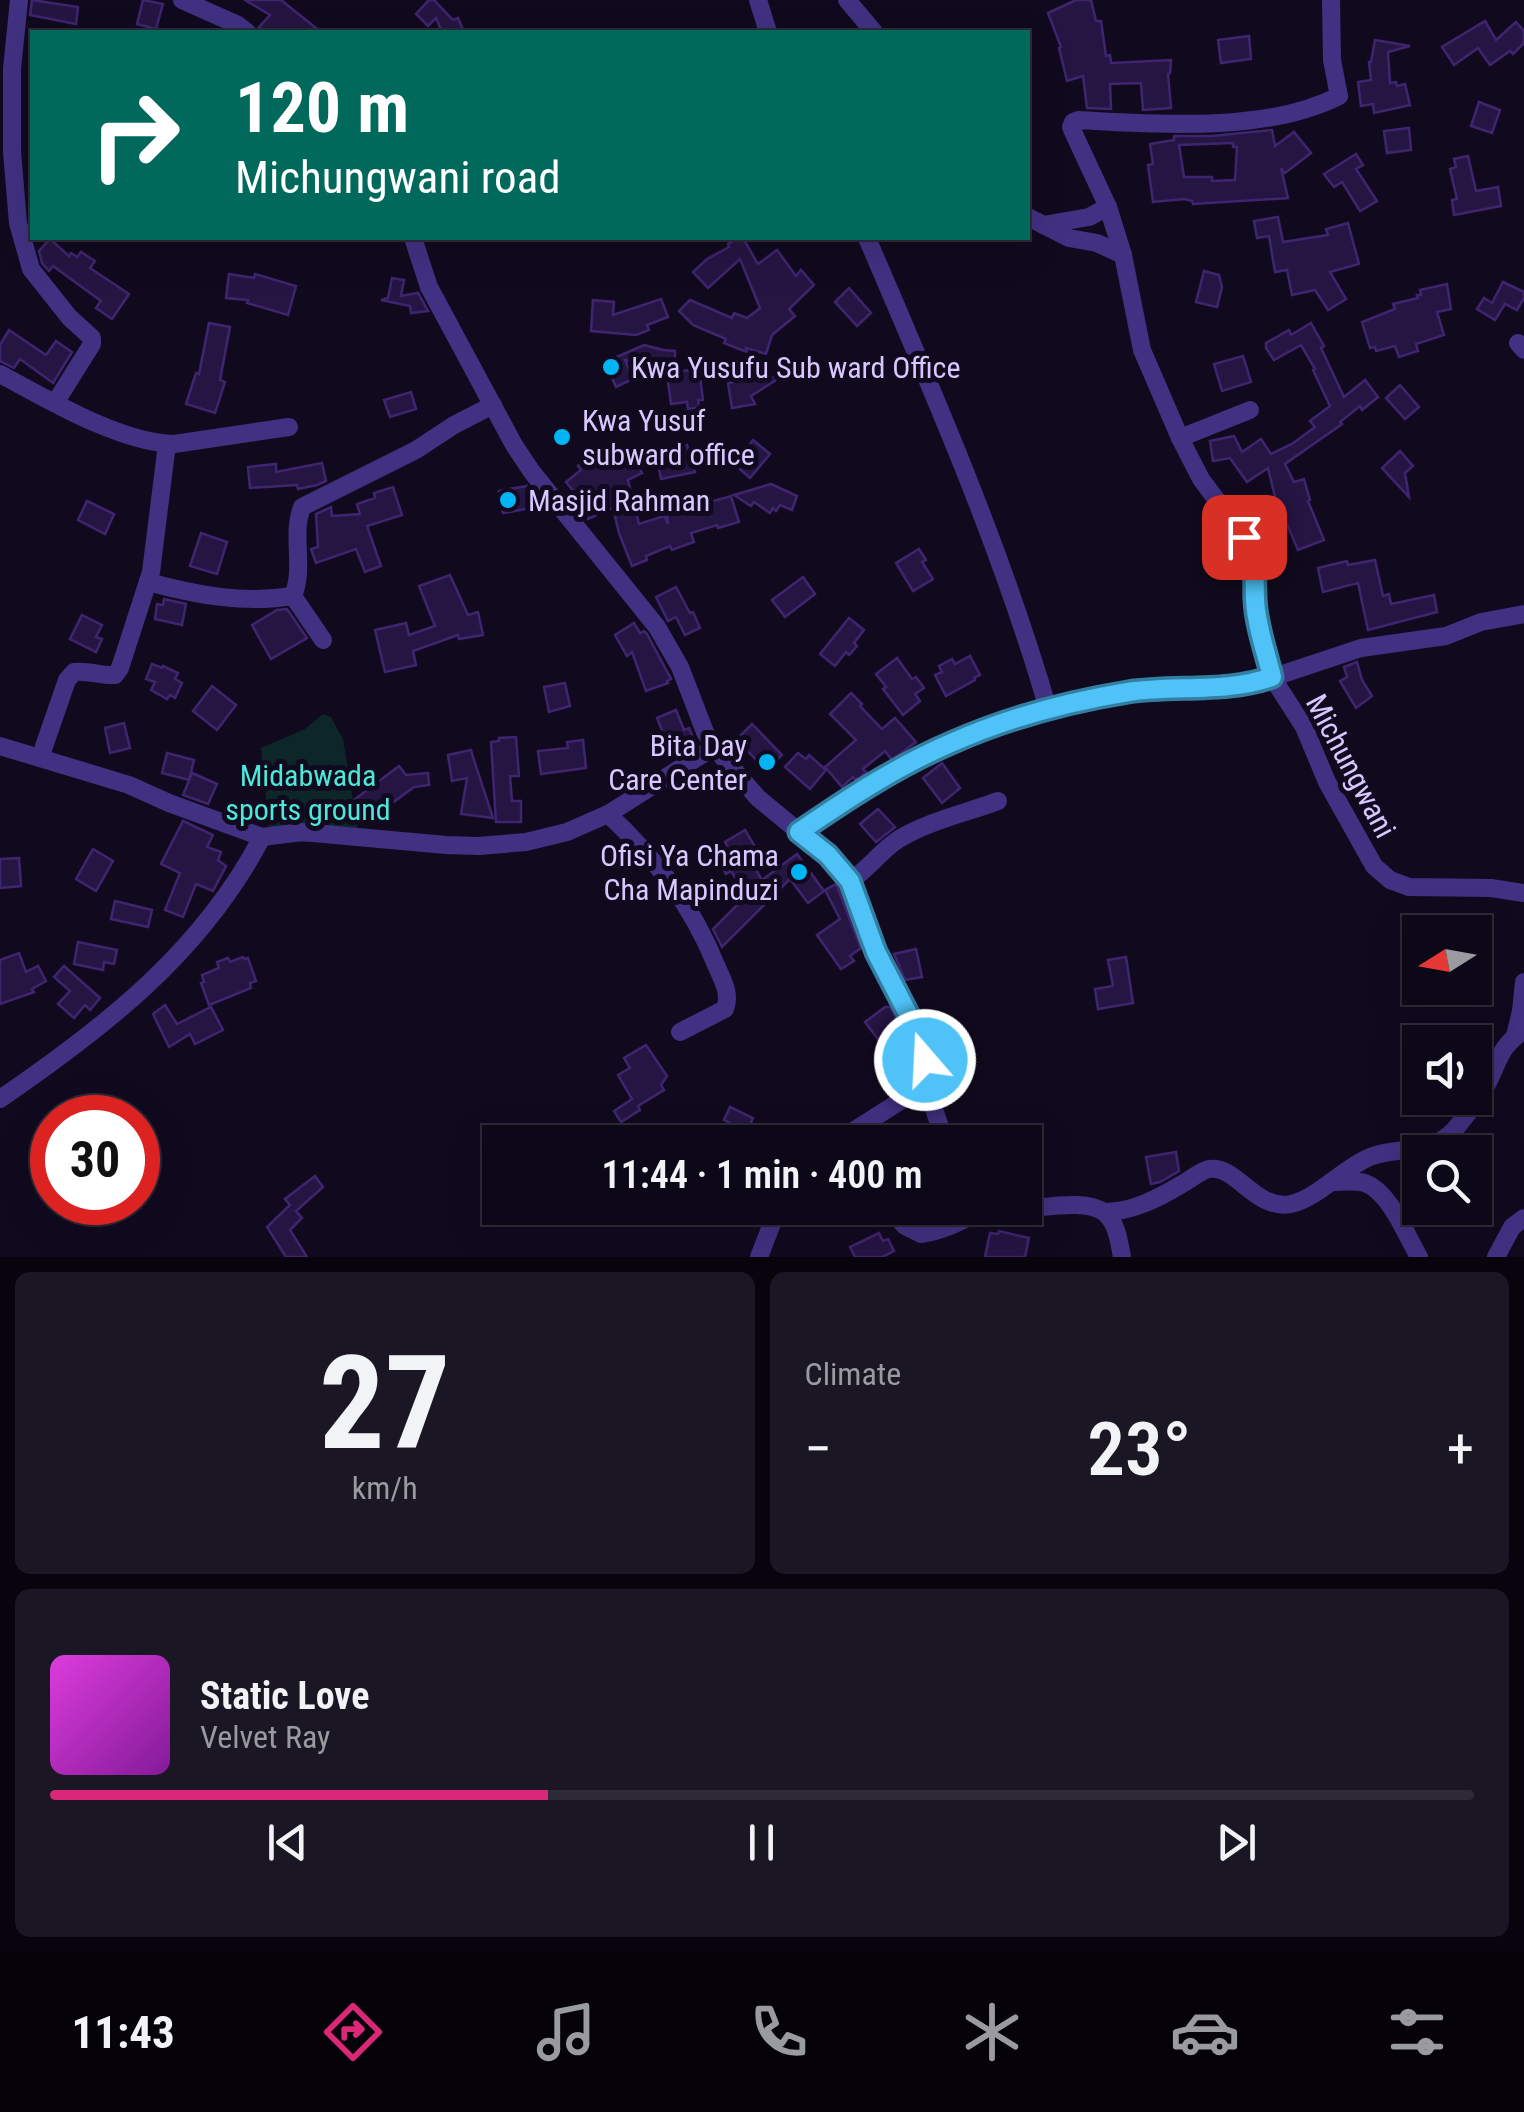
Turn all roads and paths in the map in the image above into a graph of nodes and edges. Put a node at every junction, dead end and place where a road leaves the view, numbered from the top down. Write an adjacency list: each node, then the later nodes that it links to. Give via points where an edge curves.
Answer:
1 (18, 0): 16 (street, via 12,69 18,223 31,270 92,338)
2 (182, 0): 6 (street)
3 (758, 0): 8 (street)
4 (847, 0): 9 (street)
5 (1331, 0): 10 (street, Michungwani, via 1340,96 1335,99 1254,120 1073,122)
6 (217, 6): 7 (street)
7 (246, 30)
8 (767, 30)
9 (872, 30)
10 (1108, 206): 11 (street, via 1089,217); 14 (street, Michungwani)
11 (1035, 221): 14 (street)
12 (414, 240): 17 (street, via 429,288)
13 (868, 240): 27 (street, via 991,534)
14 (1123, 254): 20 (street, Michungwani, via 1142,350)
15 (0, 374): 16 (street)
16 (56, 403): 21 (street)
17 (492, 405): 23 (street, via 302,507); 29 (street, via 532,472 657,627)
18 (1250, 410): 20 (street)
19 (288, 426): 21 (street)
20 (1180, 438): 26 (street, Michungwani, via 1250,548)
21 (166, 444): 22 (street)
22 (148, 582): 23 (street, via 245,600); 30 (street, via 120,668 108,676 74,672)
23 (293, 596): 25 (street)
24 (1524, 614): 26 (street, via 1446,636 1362,648)
25 (323, 640)
26 (1272, 677): 27 (street, via 1148,689); 36 (street, Michungwani, via 1382,874 1408,887)
27 (1048, 708): 33 (street, via 950,743)
28 (0, 746): 30 (street)
29 (714, 747): 32 (street); 33 (street)
30 (40, 758): 34 (street)
31 (998, 801): 35 (street, via 903,837)
32 (608, 814): 34 (street, via 550,838 478,846 310,833); 38 (street, via 686,903 725,986 725,1008)
33 (799, 832): 35 (street)
34 (262, 837): 41 (street, via 232,889 166,968 113,1017)
35 (850, 881): 40 (street, via 876,952 918,1033)
36 (1524, 892)
37 (1524, 982): 39 (street)
38 (680, 1032)
39 (1520, 1033): 44 (street, via 1502,1048 1485,1087 1446,1138 1428,1148 1368,1158)
40 (927, 1084): 42 (street); 43 (street)
41 (0, 1099)
42 (863, 1125)
43 (939, 1125)
44 (1331, 1182): 46 (street, via 1293,1204 1273,1203 1209,1169 1155,1199); 52 (street, via 1370,1185)
45 (1042, 1208): 46 (street, via 1082,1204)
46 (1104, 1212): 54 (street)
47 (1524, 1218): 51 (street, via 1517,1221)
48 (771, 1225): 53 (street)
49 (904, 1225): 50 (street, via 920,1234)
50 (950, 1225)
51 (1516, 1238): 56 (street)
52 (1415, 1250): 55 (street)
53 (759, 1257)
54 (1122, 1257)
55 (1437, 1257)
56 (1496, 1257)

